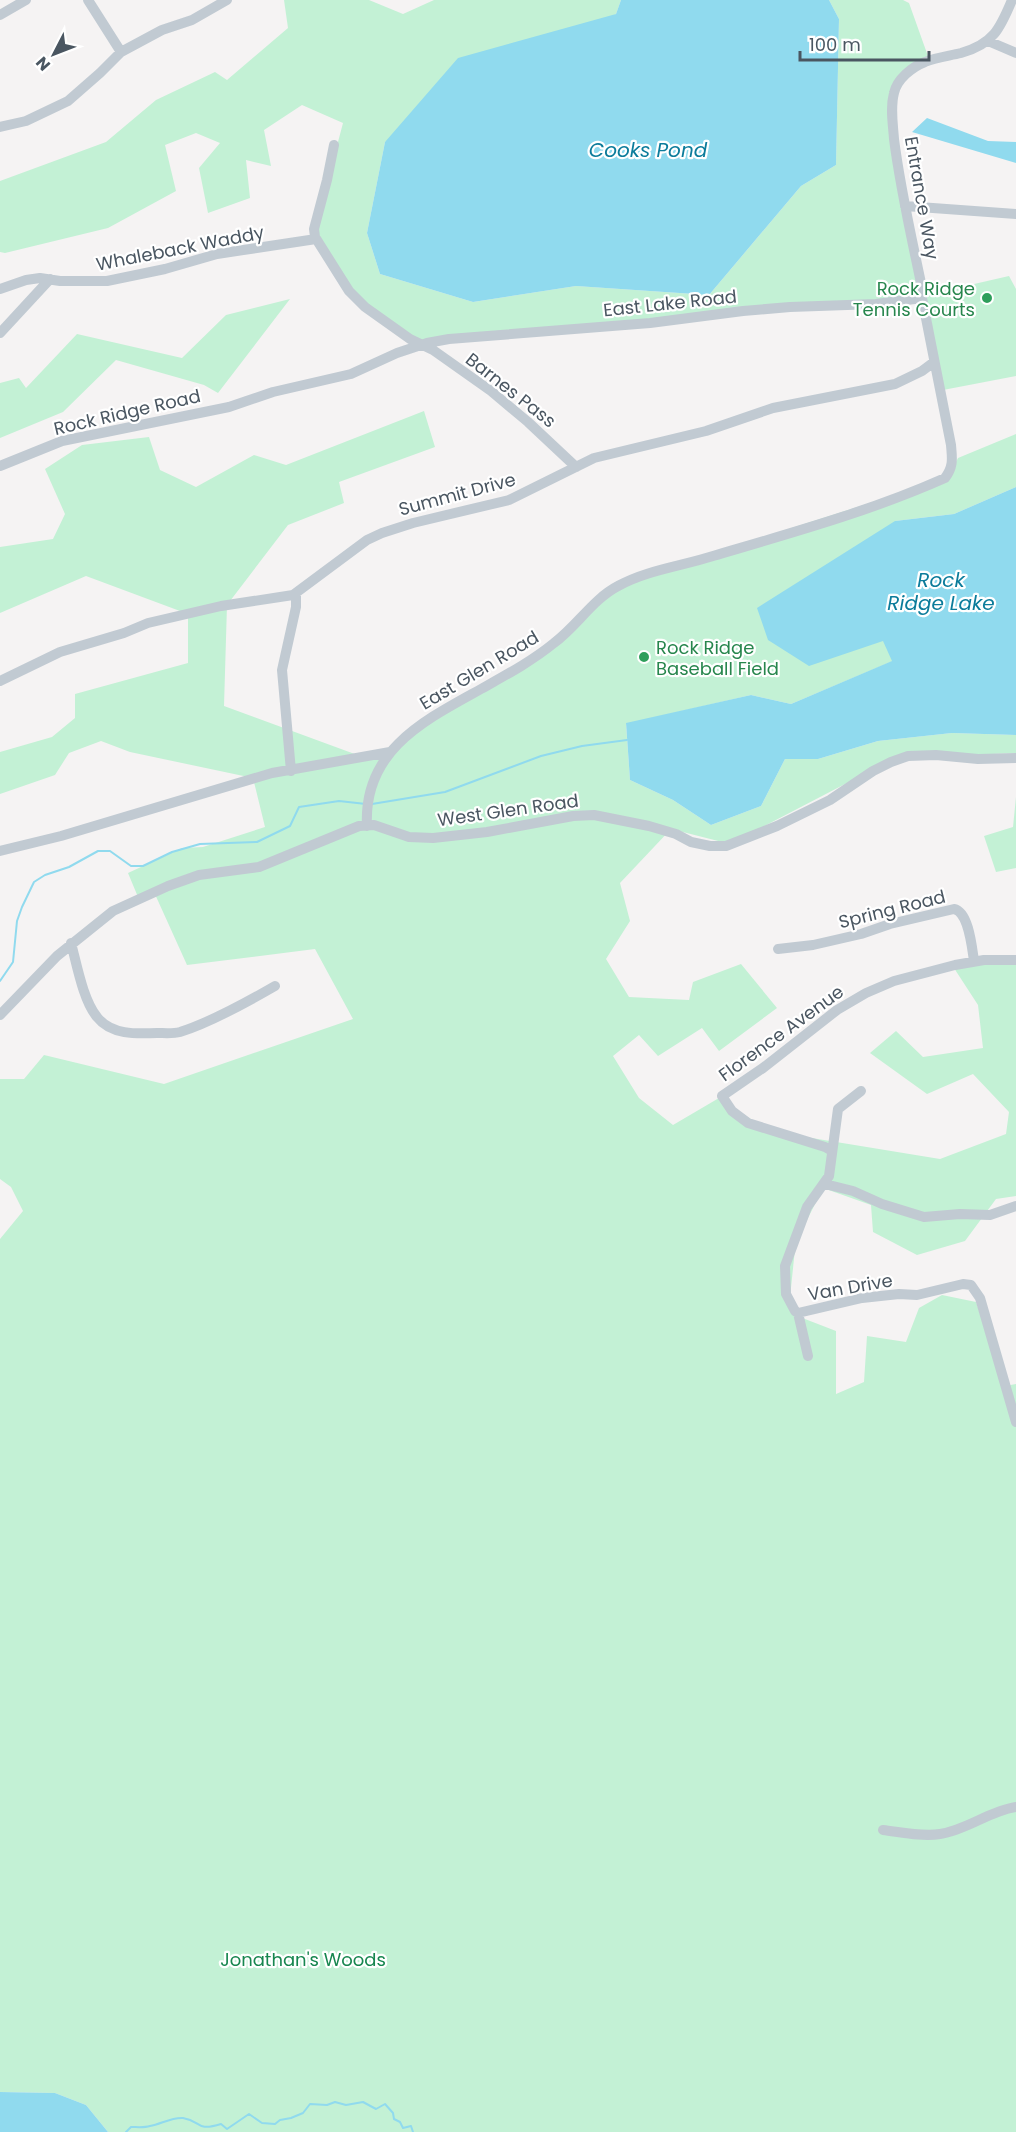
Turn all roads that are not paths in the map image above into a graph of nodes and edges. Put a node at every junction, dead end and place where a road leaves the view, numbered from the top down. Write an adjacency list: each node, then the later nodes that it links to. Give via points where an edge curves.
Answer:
1 (26, 0): 5 (street)
2 (88, 0): 7 (street)
3 (227, 0): 7 (street)
4 (1012, 0): 6 (street, via 998,30)
5 (0, 15)
6 (988, 41): 8 (street); 11 (street, Entrance Way, via 924,62 898,82 891,112)
7 (121, 52): 9 (street, via 68,100 26,120)
8 (1016, 53)
9 (0, 127)
10 (334, 145): 13 (street, via 315,218)
11 (905, 206): 12 (street); 16 (street, Entrance Way)
12 (1016, 214)
13 (316, 239): 14 (street, Whaleback Waddy, via 217,254 165,270 107,281); 18 (street, Barnes Pass, via 349,291 383,321)
14 (50, 279): 15 (street, via 26,280); 17 (street)
15 (0, 289)
16 (922, 298): 18 (street, East Lake Road, via 743,311 650,323 448,339); 19 (street, Entrance Way)
17 (0, 333)
18 (422, 345): 20 (street, East Lake Road, via 351,374); 23 (street, Barnes Pass, via 491,391)
19 (934, 362): 22 (street, Entrance Way); 23 (street, Summit Drive, via 895,384 773,408 706,431 594,458)
20 (229, 406): 21 (street, Rock Ridge Road, via 62,441)
21 (0, 466)
22 (952, 466): 26 (street, East Glen Road, via 945,478 856,512 617,586 554,644 431,716)
23 (576, 467): 24 (street, Summit Drive, via 509,500 382,533)
24 (296, 593): 25 (street, Summit Drive, via 147,622 60,652); 28 (street, via 282,670)
25 (0, 681)
26 (390, 752): 28 (street); 29 (street, East Glen Road, via 368,799)
27 (1016, 758): 29 (street, West Glen Road, via 908,756 873,771 830,800 726,846 691,842 649,826 594,814 433,837 408,837)
28 (291, 771): 30 (street, via 272,773)
29 (368, 826): 31 (street, West Glen Road, via 358,826 259,867 199,875 168,886 113,910)
30 (0, 851)
31 (71, 944): 35 (street, via 97,1017 109,1028 124,1032 178,1033); 36 (street, West Glen Road)
32 (778, 949): 34 (street, Spring Road, via 813,945 954,909 964,915)
33 (1016, 960): 34 (street, Florence Avenue)
34 (974, 962): 38 (street, Florence Avenue, via 894,981 866,993 837,1010 722,1096 748,1124)
35 (275, 986)
36 (0, 1015)
37 (861, 1091): 38 (street, Van Drive, via 838,1109)
38 (832, 1151): 39 (street, Van Drive)
39 (825, 1184): 40 (street, via 924,1217 990,1215); 41 (street, Van Drive, via 807,1207 785,1266 786,1294)
40 (1016, 1206)
41 (798, 1313): 42 (street); 43 (street, Van Drive, via 862,1298 917,1295 967,1284 974,1287)
42 (808, 1356)
43 (1016, 1422)
44 (1016, 1807): 45 (street, via 938,1835)
45 (883, 1830)

